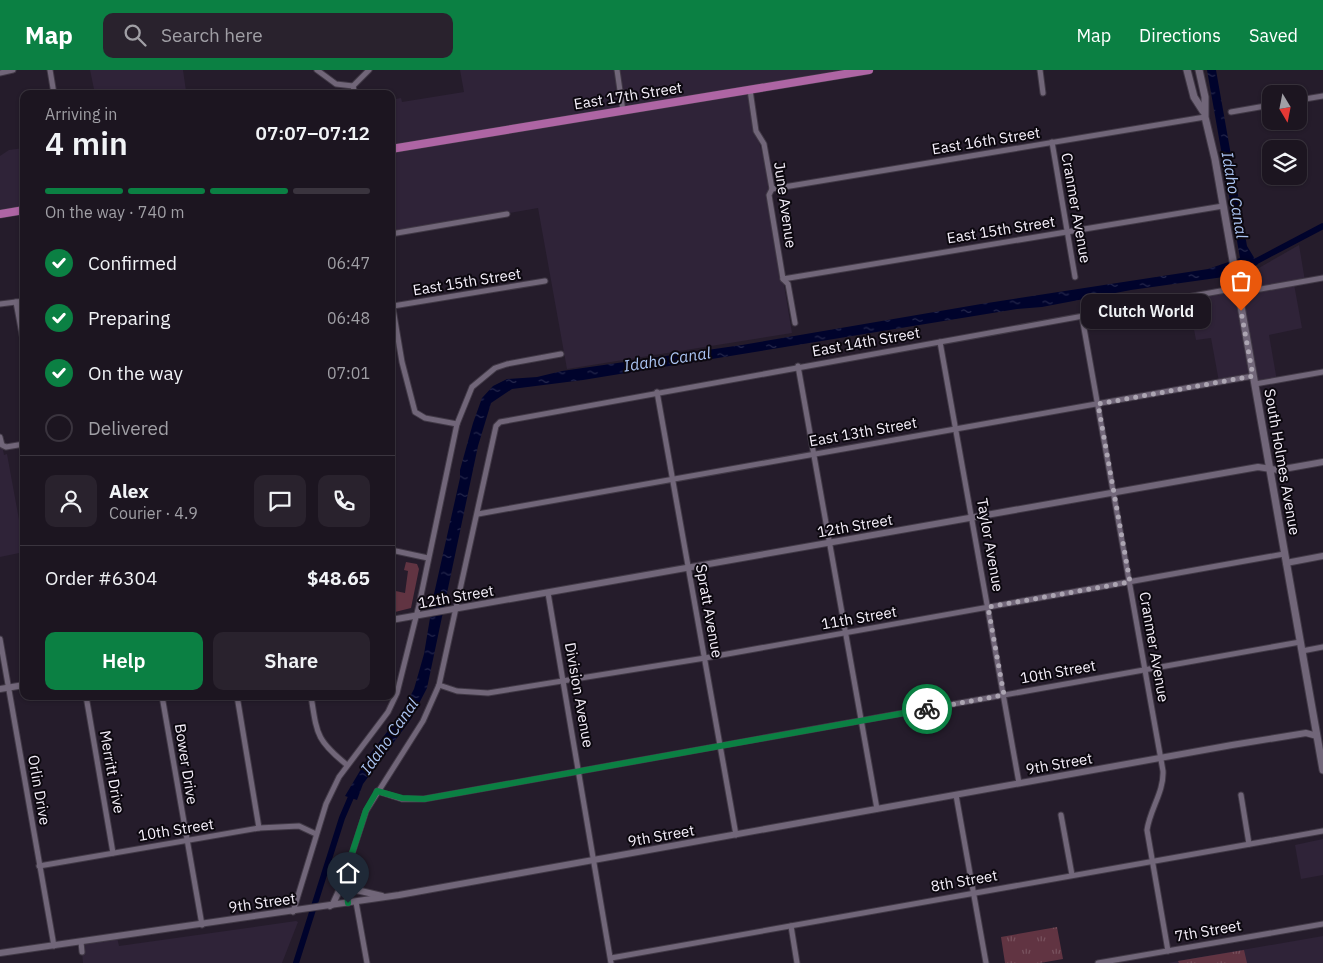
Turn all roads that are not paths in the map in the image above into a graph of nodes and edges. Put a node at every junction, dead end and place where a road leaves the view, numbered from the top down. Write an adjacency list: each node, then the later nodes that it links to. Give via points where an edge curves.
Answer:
1 (13, 70): 10 (street)
2 (50, 70): 12 (street)
3 (317, 70): 11 (street, via 336,84)
4 (369, 70): 11 (street)
5 (617, 70): 19 (street)
6 (869, 70): 14 (main road, East 17th Street)
7 (1040, 70): 15 (street)
8 (1187, 70): 21 (main road, via 1194,97)
9 (1199, 70): 21 (main road, South Holmes Avenue, via 1205,97)
10 (0, 73)
11 (353, 86): 13 (street)
12 (53, 90)
13 (354, 90)
14 (750, 90): 19 (main road, East 17th Street); 24 (street, June Avenue, via 756,131 764,144)
15 (1043, 93)
16 (1323, 96): 17 (street)
17 (1308, 98)
18 (1262, 107): 20 (street)
19 (623, 111): 23 (main road, East 17th Street)
20 (1230, 112)
21 (1204, 114): 22 (street, East 16th Street); 25 (main road, South Holmes Avenue)
22 (1052, 142): 24 (street, East 16th Street); 29 (street, Cranmer Avenue)
23 (395, 148)
24 (772, 189): 32 (street, June Avenue, via 768,195)
25 (1223, 206): 29 (street, East 15th Street); 35 (main road, South Holmes Avenue)
26 (20, 211): 27 (main road)
27 (0, 214)
28 (508, 214): 30 (street)
29 (1068, 232): 31 (street, Cranmer Avenue); 32 (street, East 15th Street)
30 (395, 233)
31 (1075, 277)
32 (783, 278): 43 (street, June Avenue, via 788,284)
33 (1323, 278): 35 (street, East 14th Street)
34 (545, 281): 39 (street, East 15th Street)
35 (1238, 291): 40 (street, East 14th Street); 48 (main road, South Holmes Avenue)
36 (16, 302): 37 (street); 38 (street); 42 (street)
37 (20, 302)
38 (0, 304)
39 (395, 306)
40 (1082, 316): 44 (street, East 14th Street); 51 (street, Cranmer Avenue)
41 (395, 318): 52 (street, via 414,412 425,418)
42 (20, 323)
43 (795, 323)
44 (940, 342): 46 (street, East 14th Street); 53 (street, Taylor Avenue)
45 (561, 354): 52 (street, via 507,364 485,375 472,387)
46 (798, 366): 50 (street, East 14th Street); 56 (street)
47 (1323, 372): 49 (street)
48 (1253, 376): 49 (main road, South Holmes Avenue); 51 (street, East 13th Street)
49 (1255, 384): 58 (main road, South Holmes Avenue)
50 (657, 392): 59 (street, Spratt Avenue); 61 (street, East 14th Street, via 500,422 496,426 486,466)
51 (1098, 404): 53 (street, East 13th Street); 60 (street, Cranmer Avenue)
52 (457, 424): 67 (street)
53 (956, 428): 56 (street, East 13th Street); 62 (street, Taylor Avenue)
54 (0, 437): 55 (street, via 2,445)
55 (20, 444)
56 (815, 453): 59 (street, East 13th Street); 63 (street)
57 (1323, 462): 58 (street, 12th Street, via 1278,470)
58 (1269, 468): 60 (street, 12th Street, via 1258,467); 65 (main road, South Holmes Avenue)
59 (673, 480): 61 (street, East 13th Street); 69 (street, Spratt Avenue)
60 (1114, 492): 62 (street, 12th Street); 70 (street, Cranmer Avenue)
61 (478, 514): 73 (street)
62 (971, 518): 63 (street, 12th Street); 72 (street, Taylor Avenue)
63 (830, 543): 69 (street, 12th Street); 76 (street)
64 (395, 551): 67 (street)
65 (1284, 554): 68 (main road, South Holmes Avenue); 70 (street, 11th Street)
66 (1323, 556): 68 (street)
67 (428, 558): 74 (street)
68 (1286, 563): 78 (main road, South Holmes Avenue)
69 (688, 568): 71 (street, 12th Street); 81 (street, Spratt Avenue)
70 (1130, 582): 72 (street, 11th Street); 82 (street, Cranmer Avenue)
71 (548, 594): 73 (street, 12th Street); 83 (street, Division Avenue)
72 (988, 607): 76 (street, 11th Street); 88 (street, Taylor Avenue)
73 (457, 609): 74 (street, 12th Street); 84 (street)
74 (416, 616): 75 (street, 12th Street); 89 (street)
75 (395, 619)
76 (847, 633): 81 (street, 11th Street); 95 (street)
77 (0, 639): 86 (street, Orlin Drive)
78 (1300, 642): 80 (main road, South Holmes Avenue); 82 (street, 10th Street)
79 (1323, 647): 80 (street)
80 (1302, 651): 96 (main road, South Holmes Avenue)
81 (705, 658): 83 (street, 11th Street); 97 (street, Spratt Avenue)
82 (1146, 669): 88 (street, 10th Street); 98 (street, Cranmer Avenue)
83 (563, 680): 84 (street, 11th Street, via 488,694); 101 (street, Division Avenue)
84 (439, 685): 103 (street, via 423,721)
85 (20, 686): 86 (street)
86 (9, 688): 87 (street); 117 (street, Orlin Drive)
87 (0, 689)
88 (1004, 695): 95 (street, 10th Street); 102 (street, Taylor Avenue)
89 (395, 696)
90 (87, 700): 114 (street, Merritt Drive)
91 (163, 700): 112 (street, Bower Drive)
92 (238, 700): 108 (street)
93 (311, 700): 99 (street, via 320,741)
94 (394, 700): 99 (street)
95 (862, 722): 97 (street, 10th Street); 106 (street)
96 (1320, 737): 98 (street, 9th Street, via 1306,733); 100 (main road, South Holmes Avenue)
97 (720, 747): 101 (street, 10th Street); 111 (street, Spratt Avenue)
98 (1161, 759): 102 (street, 9th Street); 116 (street, Cranmer Avenue, via 1164,780 1150,813 1147,830)
99 (347, 765): 110 (street, via 326,804)
100 (1323, 770)
101 (580, 772): 103 (street, 10th Street, via 424,799 402,798); 115 (street, Division Avenue)
102 (1019, 784): 104 (street, 9th Street)
103 (377, 791): 119 (street, via 366,810)
104 (956, 795): 106 (street, 9th Street); 120 (street)
105 (1241, 795): 113 (street)
106 (877, 809): 111 (street, 9th Street)
107 (1061, 815): 118 (street)
108 (259, 828): 110 (street, 10th Street, via 299,826); 112 (street, 10th Street)
109 (1323, 831): 113 (street, 8th Street)
110 (316, 834): 125 (street)
111 (736, 835): 115 (street, 9th Street)
112 (186, 841): 114 (street, 10th Street); 126 (street, Bower Drive)
113 (1250, 844): 116 (street, 8th Street)
114 (113, 853): 117 (street, 10th Street)
115 (595, 861): 121 (street, 9th Street); 134 (street, Division Avenue)
116 (1152, 861): 118 (street, 8th Street); 131 (street, Cranmer Avenue)
117 (40, 866): 130 (street, Orlin Drive)
118 (1072, 875): 120 (street, 8th Street)
119 (344, 880): 121 (street, via 352,889); 123 (street); 124 (street, via 333,904)
120 (974, 892): 128 (street, 8th Street); 137 (street)
121 (386, 897): 122 (street, 9th Street)
122 (356, 902): 123 (street, 9th Street); 135 (street)
123 (348, 903): 124 (street, 9th Street)
124 (328, 906): 125 (street, 9th Street)
125 (293, 912): 126 (street, 9th Street)
126 (202, 924): 129 (street, 9th Street)
127 (1323, 924): 131 (street, 7th Street)
128 (791, 926): 134 (street, 8th Street); 136 (street)
129 (81, 942): 130 (street, 9th Street); 132 (street)
130 (54, 946): 133 (street, 9th Street)
131 (1168, 951): 138 (street, 7th Street)
132 (82, 952)
133 (0, 953)
134 (611, 961)
135 (367, 963)
136 (797, 963)
137 (986, 963)
138 (1098, 963)

